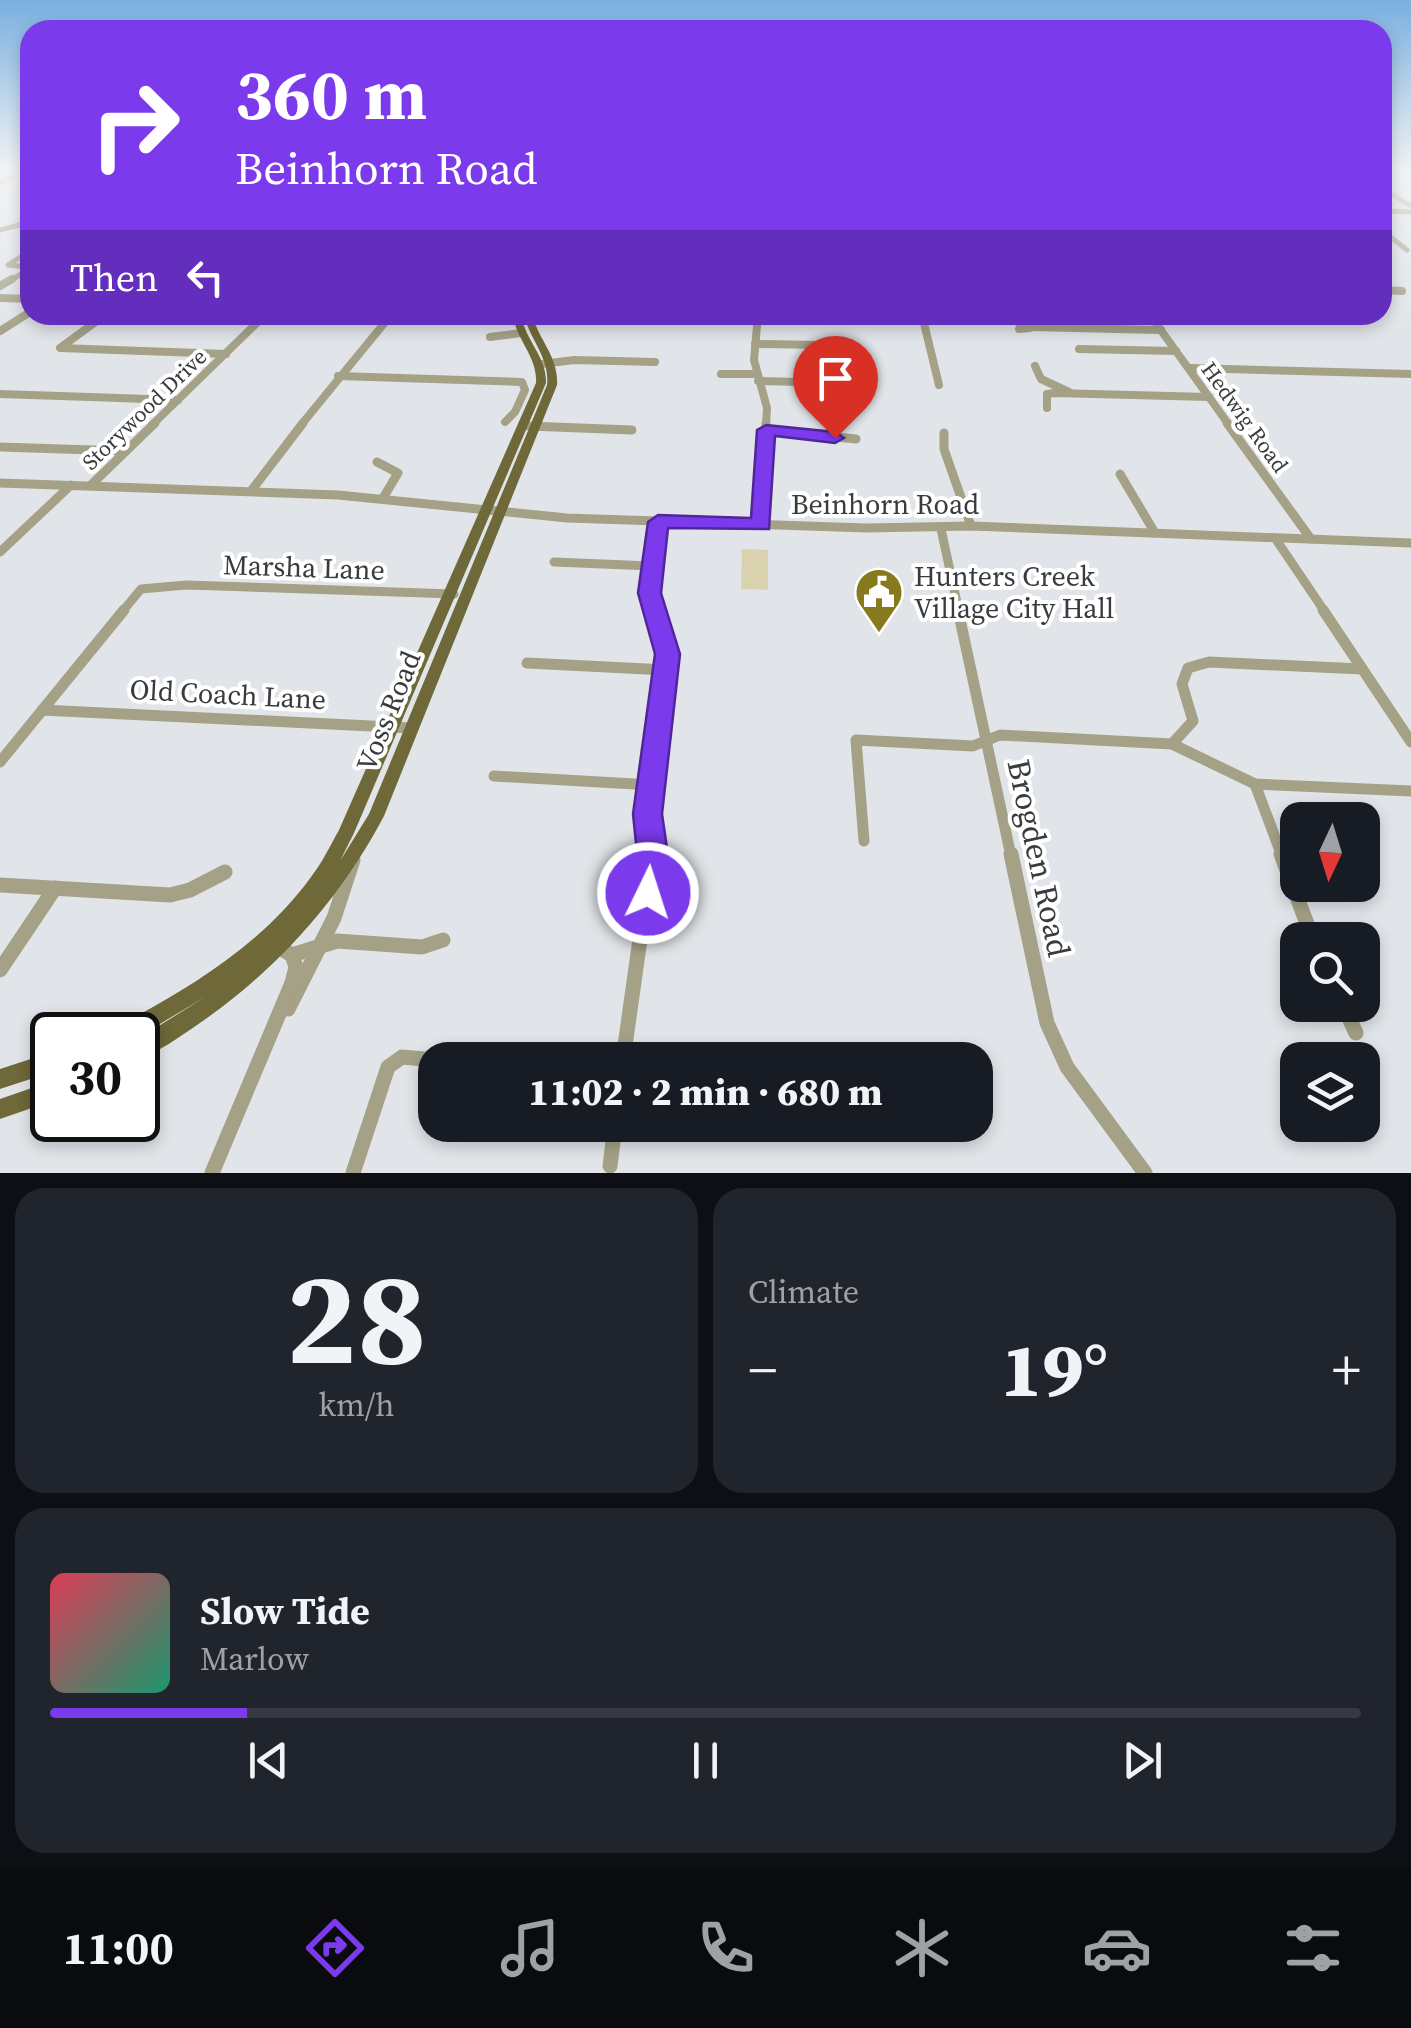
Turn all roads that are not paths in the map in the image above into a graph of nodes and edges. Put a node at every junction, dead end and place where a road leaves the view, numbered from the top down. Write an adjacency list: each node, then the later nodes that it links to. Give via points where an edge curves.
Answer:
1 (1392, 238): 2 (street)
2 (1408, 250)
3 (20, 258): 4 (street, via 8,265)
4 (20, 267)
5 (1392, 290): 6 (street)
6 (1402, 291)
7 (92, 325): 23 (street, via 60,348)
8 (256, 325): 23 (street, Storywood Drive)
9 (382, 325): 30 (street)
10 (522, 325): 17 (main road)
11 (528, 325): 25 (main road)
12 (757, 325): 19 (street)
13 (924, 325): 33 (street)
14 (1157, 325): 16 (street, Hedwig Road)
15 (1030, 327): 16 (street)
16 (1161, 330): 22 (street, Hedwig Road)
17 (521, 333): 18 (street); 25 (main road)
18 (490, 337)
19 (755, 344): 20 (street); 31 (street)
20 (822, 344)
21 (1079, 349): 22 (street)
22 (1176, 351): 27 (street, Hedwig Road)
23 (226, 354): 37 (street, Storywood Drive)
24 (655, 362): 25 (street)
25 (546, 364): 40 (main road, Voss Road, via 552,384)
26 (1034, 366): 34 (street, via 1041,379)
27 (1189, 368): 29 (street); 36 (street, Hedwig Road)
28 (721, 374): 31 (street)
29 (1411, 374)
30 (338, 376): 39 (street, via 522,382 516,412); 52 (street)
31 (756, 378): 32 (street); 42 (street, via 766,397)
32 (836, 383)
33 (939, 385)
34 (1070, 393): 36 (street); 38 (street, via 1047,394)
35 (0, 394): 37 (street)
36 (1209, 396): 61 (street, Hedwig Road)
37 (178, 400): 46 (street, Storywood Drive)
38 (1047, 408)
39 (504, 422)
40 (527, 426): 41 (street); 54 (main road, Voss Road)
41 (632, 430)
42 (766, 430): 44 (street); 56 (street)
43 (944, 433): 57 (street)
44 (856, 439)
45 (0, 447): 46 (street)
46 (125, 451): 51 (street, Storywood Drive)
47 (376, 462): 53 (street, via 398,472)
48 (1120, 474): 59 (street)
49 (0, 483): 50 (street, Beinhorn Road)
50 (71, 485): 51 (street, Beinhorn Road); 63 (street)
51 (90, 486): 52 (street, Beinhorn Road)
52 (250, 492): 53 (street, Beinhorn Road)
53 (383, 498): 54 (street, Beinhorn Road)
54 (493, 510): 55 (street, Beinhorn Road); 66 (main road, Voss Road)
55 (658, 522): 56 (street, Beinhorn Road); 65 (street)
56 (761, 525): 58 (street, Beinhorn Road)
57 (971, 526): 58 (street, Beinhorn Road); 59 (street, Beinhorn Road)
58 (941, 529): 72 (street, Brogden Road)
59 (1156, 533): 60 (street, Beinhorn Road)
60 (1276, 538): 61 (street, Beinhorn Road); 68 (street)
61 (1311, 539): 62 (street, Beinhorn Road)
62 (1411, 543)
63 (0, 552)
64 (554, 562): 65 (street)
65 (651, 566): 69 (street)
66 (458, 595): 70 (street, Marsha Lane, via 142,589); 71 (main road, Voss Road)
67 (527, 663): 69 (street)
68 (1362, 669): 73 (street); 74 (street, via 1208,662 1188,668 1182,684 1193,721)
69 (666, 670): 78 (street)
70 (42, 710): 71 (street, Old Coach Lane); 75 (street)
71 (402, 727): 81 (main road, Voss Road, via 376,816); 88 (main road, Voss Road)
72 (986, 739): 74 (street); 80 (street, via 973,746 856,740); 105 (street, Brogden Road, via 1047,1023 1067,1067)
73 (1411, 742)
74 (1172, 744): 77 (street)
75 (0, 762)
76 (494, 776): 78 (street)
77 (1255, 784): 79 (street); 85 (street)
78 (652, 785): 95 (street, via 653,862)
79 (1411, 791)
80 (864, 841)
81 (354, 858): 87 (street); 88 (main road, Voss Road)
82 (224, 872): 84 (street, via 170,895)
83 (0, 885): 84 (street)
84 (56, 888): 89 (street)
85 (1306, 922)
86 (443, 940): 87 (street, via 422,947)
87 (322, 944): 88 (street); 94 (street)
88 (279, 947): 90 (main road, Voss Road); 93 (main road, Voss Road, via 213,1005); 94 (street, via 296,967)
89 (0, 970)
90 (160, 1015)
91 (1351, 1022): 92 (street)
92 (1356, 1033)
93 (160, 1037)
94 (270, 1040): 103 (street)
95 (627, 1042)
96 (418, 1059): 104 (street, via 402,1058 388,1067)
97 (30, 1070): 98 (main road)
98 (0, 1080)
99 (30, 1099): 100 (main road)
100 (0, 1109)
101 (613, 1142): 102 (street)
102 (610, 1166)
103 (212, 1173)
104 (353, 1173)
105 (1145, 1173)

